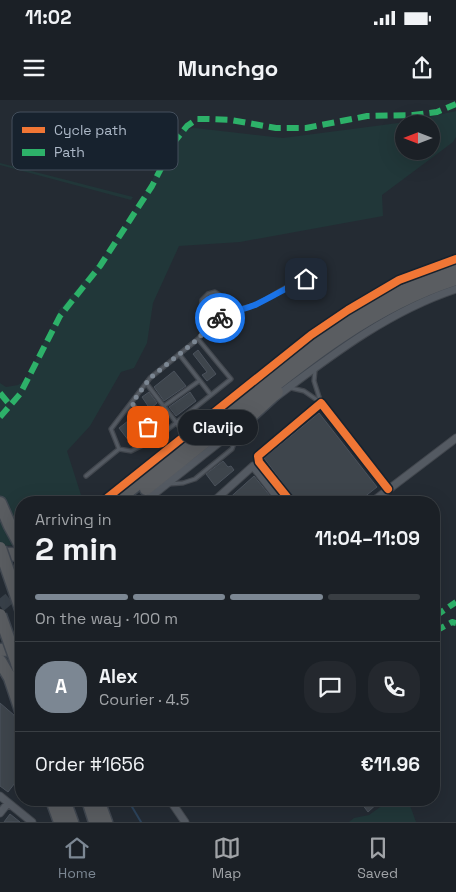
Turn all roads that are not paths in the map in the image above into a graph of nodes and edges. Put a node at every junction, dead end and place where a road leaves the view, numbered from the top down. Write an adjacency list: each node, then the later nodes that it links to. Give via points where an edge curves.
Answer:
1 (456, 259): 9 (street, via 399,280)
2 (456, 269): 6 (highway)
3 (306, 279): 7 (lane, via 256,305)
4 (456, 279): 12 (highway, via 410,296 360,324)
5 (456, 289): 12 (street, via 415,304)
6 (389, 297): 9 (highway, via 378,298); 31 (highway, via 316,342)
7 (229, 312): 8 (lane); 8 (lane, via 223,297 215,292 208,294 202,300 201,309)
8 (210, 325): 10 (lane)
9 (311, 335): 23 (street)
10 (198, 339): 11 (lane); 16 (lane, via 231,379)
11 (179, 354): 13 (lane); 14 (lane)
12 (310, 365): 15 (street); 18 (lane); 20 (highway); 32 (highway)
13 (199, 380): 16 (lane); 19 (lane)
14 (146, 383): 17 (lane); 19 (lane)
15 (287, 388): 18 (lane, via 304,391); 20 (street)
16 (210, 395): 21 (lane)
17 (132, 403): 24 (lane); 26 (lane, via 111,429)
18 (321, 403): 29 (street); 36 (street, via 258,456 259,462)
19 (164, 406): 21 (lane)
20 (264, 406): 22 (highway)
21 (176, 423): 23 (lane); 24 (lane)
22 (240, 426): 28 (street); 28 (lane, via 232,449 195,479)
23 (186, 434): 30 (street)
24 (157, 438): 26 (lane, via 131,451)
25 (456, 438): 29 (street)
26 (119, 450): 27 (lane)
27 (86, 476)
28 (168, 484): 33 (street)
29 (388, 489): 37 (street)
30 (109, 496)
31 (122, 496)
32 (136, 496)
33 (152, 496)
34 (220, 496): 35 (street, via 253,466)
35 (276, 496)
36 (286, 496)
37 (379, 496)
38 (0, 503): 39 (highway)
39 (15, 535)
40 (0, 548): 43 (highway, bridge)
41 (0, 554): 42 (highway)
42 (15, 555)
43 (15, 592)
44 (0, 615): 47 (highway, bridge)
45 (15, 649): 46 (highway)
46 (0, 650)
47 (15, 657)
48 (0, 660): 49 (highway)
49 (15, 693)
50 (0, 796): 51 (street)
51 (8, 803): 57 (street); 58 (street)
52 (54, 806): 59 (highway)
53 (66, 806): 60 (highway)
54 (90, 806): 61 (highway)
55 (100, 806): 62 (highway)
56 (174, 806): 63 (street)
57 (0, 813)
58 (32, 822)
59 (60, 822)
60 (72, 822)
61 (95, 822)
62 (106, 822)
63 (185, 822)

